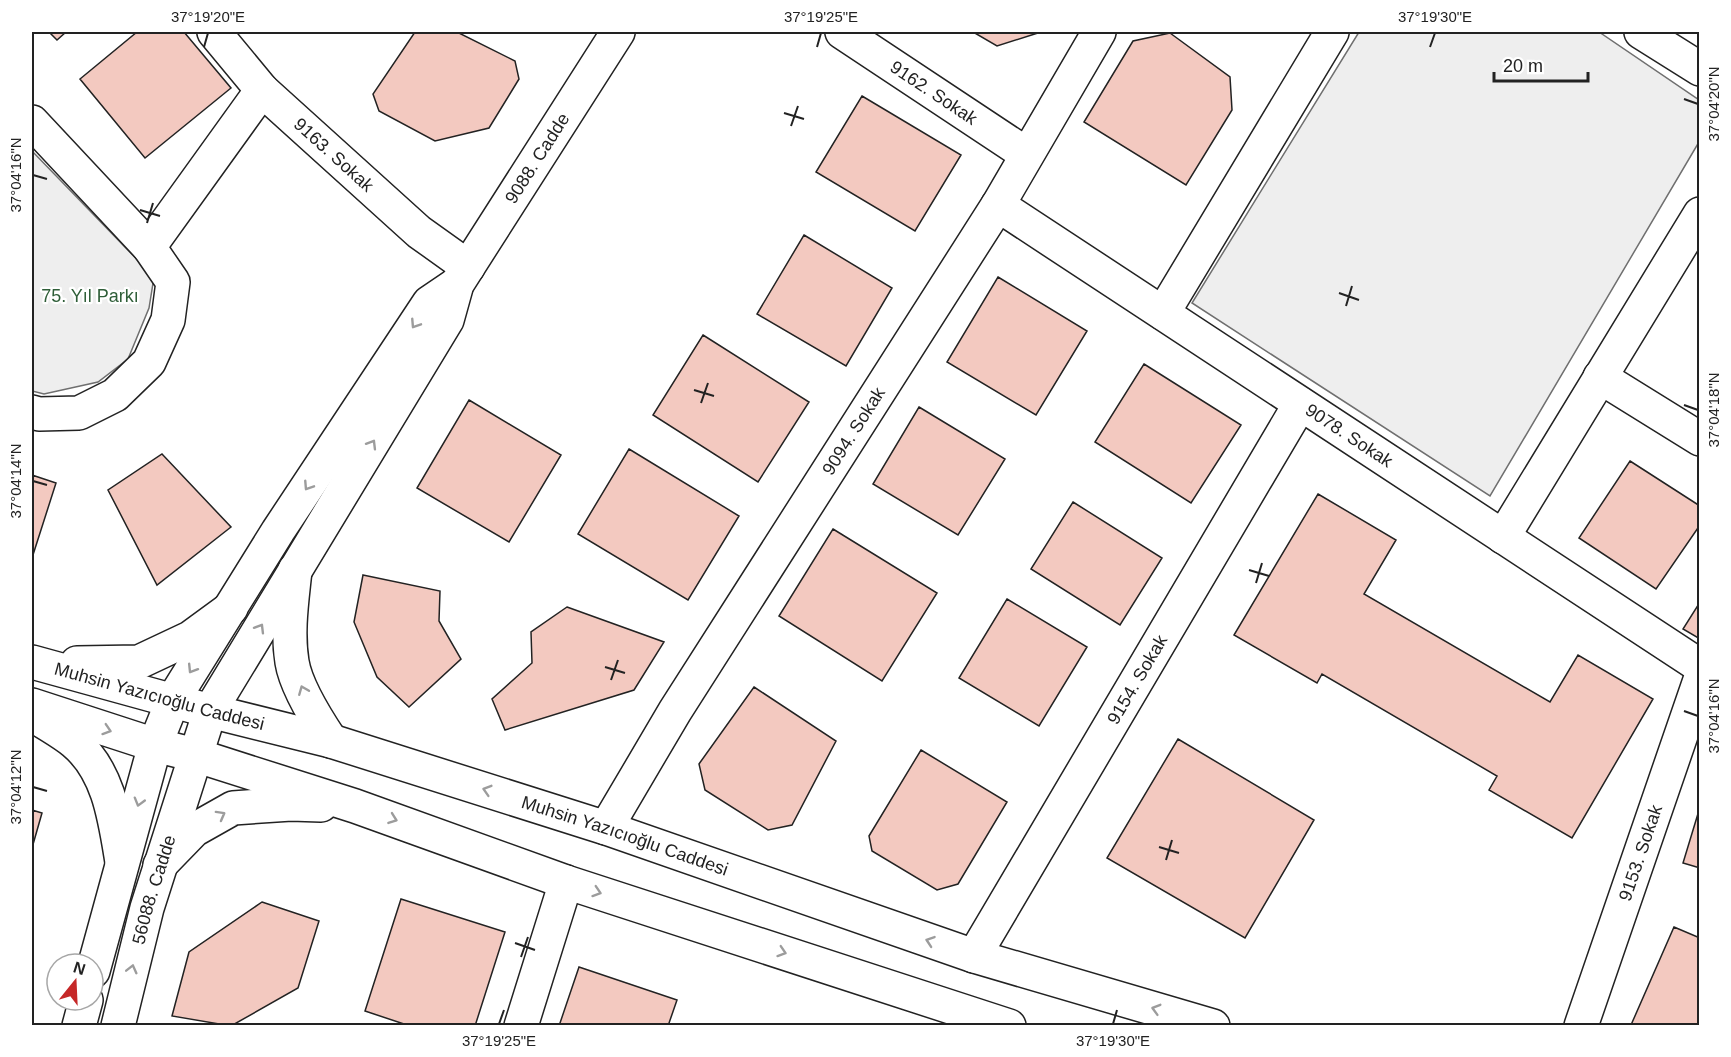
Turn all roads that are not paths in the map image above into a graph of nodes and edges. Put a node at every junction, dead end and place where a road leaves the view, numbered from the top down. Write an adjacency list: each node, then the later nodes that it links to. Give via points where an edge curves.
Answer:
1 (214, 32): 8 (street, 9163. Sokak)
2 (618, 32): 14 (street, 9088. Cadde)
3 (842, 32): 10 (street, 9162. Sokak)
4 (1099, 32): 10 (street, 9094. Sokak)
5 (1332, 32): 15 (street)
6 (1641, 32): 7 (street)
7 (1700, 69)
8 (262, 90): 13 (street); 14 (street, 9163. Sokak)
9 (32, 122): 13 (street)
10 (1026, 154): 11 (street, 9094. Sokak)
11 (998, 205): 15 (street, 9078. Sokak); 34 (street, 9094. Sokak, via 675,711)
12 (1695, 233): 16 (street)
13 (149, 247): 18 (street, via 173,282 168,320 149,363 115,395 80,413)
14 (462, 275): 21 (street, 56088. Cadde, one-way to 14, via 447,320); 22 (street, 56088. Cadde, one-way to 22, via 429,303)
15 (1163, 313): 17 (street, 9078. Sokak)
16 (1600, 377): 19 (street); 20 (street)
17 (1300, 404): 20 (street, 9078. Sokak); 39 (street, 9154. Sokak)
18 (32, 412)
19 (1700, 439)
20 (1503, 537): 24 (street, 9078. Sokak)
21 (295, 570): 28 (street, 56088. Cadde, one-way to 21); 30 (street, one-way to 21, via 313,715 293,665 290,632)
22 (231, 608): 23 (street, via 190,638 139,662); 26 (street, 56088. Cadde, one-way to 26)
23 (35, 663): 26 (street, Muhsin Yazıcıoğlu Caddesi)
24 (1700, 666)
25 (1700, 680): 45 (street, 9153. Sokak)
26 (172, 700): 28 (street, Muhsin Yazıcıoğlu Caddesi); 31 (street, 56088. Cadde)
27 (32, 705): 31 (street, one-way to 31)
28 (210, 711): 30 (street, Muhsin Yazıcıoğlu Caddesi); 32 (street, 56088. Cadde)
29 (32, 714): 35 (street, via 74,742 98,768 114,814)
30 (331, 741): 34 (street, Muhsin Yazıcıoğlu Caddesi, one-way to 30)
31 (155, 745): 32 (street); 35 (street, 56088. Cadde, one-way to 35)
32 (195, 755): 33 (street); 36 (street, 56088. Cadde)
33 (355, 806): 36 (street, one-way to 33, via 194,830 233,808 291,804); 37 (street, one-way to 37)
34 (606, 828): 39 (street, Muhsin Yazıcıoğlu Caddesi, one-way to 34)
35 (122, 862): 38 (street, 56088. Cadde)
36 (160, 865): 41 (street, 56088. Cadde, one-way to 36)
37 (566, 882): 40 (street, one-way to 40); 42 (street)
38 (98, 952)
39 (974, 956): 44 (street, Muhsin Yazıcıoğlu Caddesi, one-way to 39)
40 (949, 1017): 43 (street)
41 (118, 1026)
42 (521, 1026)
43 (1009, 1026)
44 (1213, 1026)
45 (1581, 1026)

